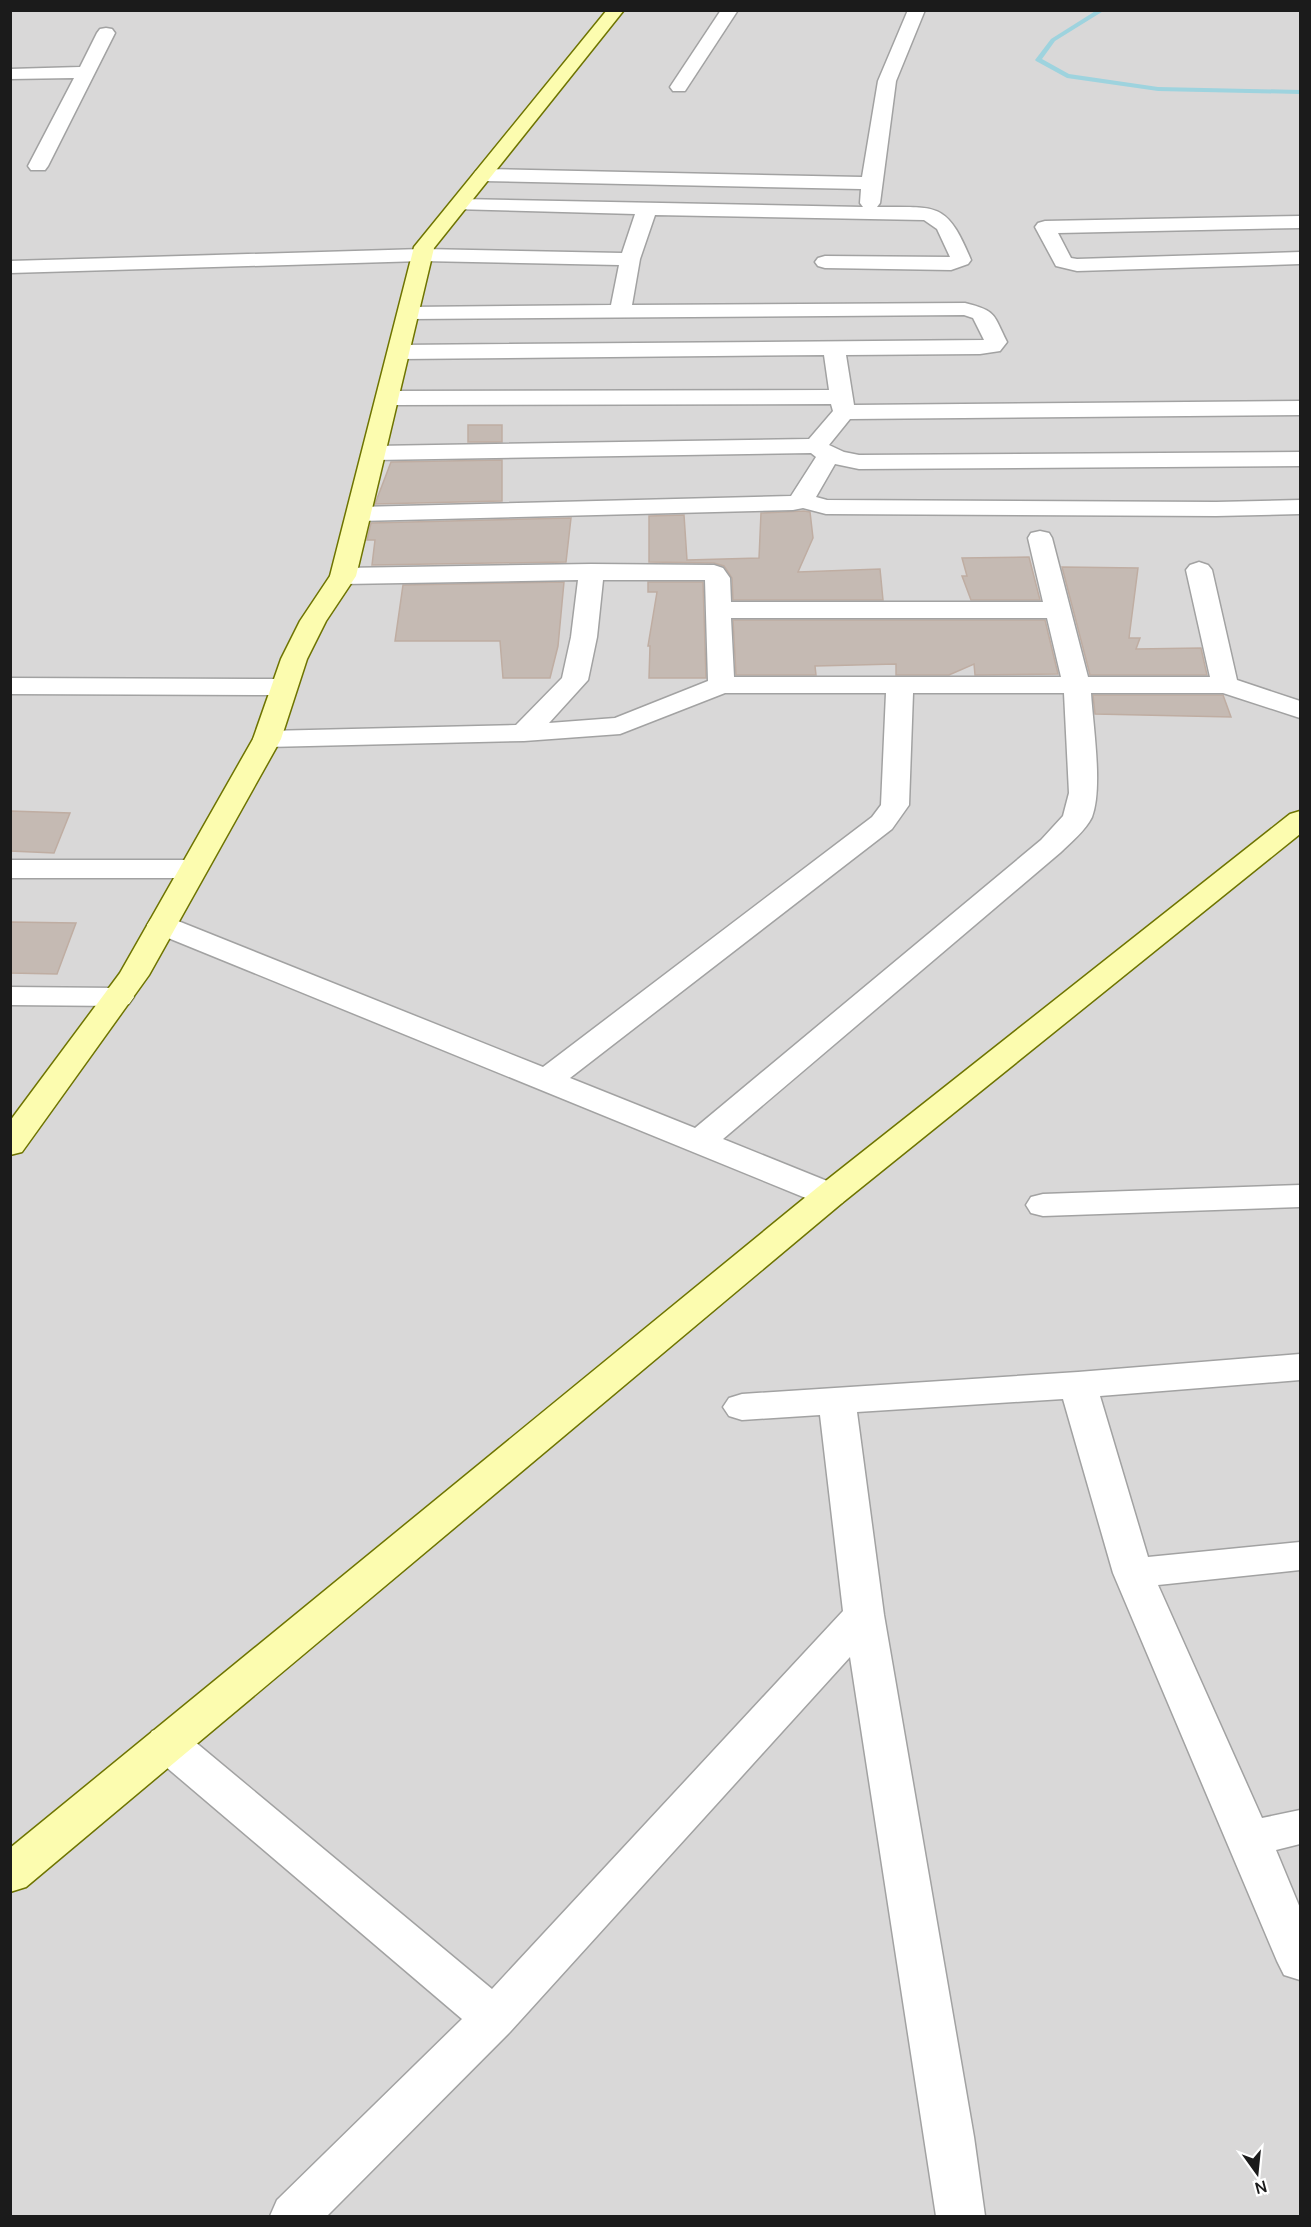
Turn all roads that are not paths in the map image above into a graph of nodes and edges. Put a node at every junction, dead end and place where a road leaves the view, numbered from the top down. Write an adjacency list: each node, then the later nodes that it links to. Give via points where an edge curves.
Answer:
1 (616, 10): 9 (main road)
2 (730, 10): 7 (street)
3 (917, 10): 10 (street, via 887,81)
4 (106, 33): 5 (street)
5 (86, 72): 6 (street); 8 (street)
6 (10, 74)
7 (678, 87)
8 (38, 166)
9 (483, 175): 10 (street); 11 (main road)
10 (871, 183): 13 (street)
11 (459, 205): 12 (street); 16 (main road, via 424,247)
12 (647, 207): 13 (street); 19 (street)
13 (870, 211): 20 (street, via 937,216 961,260 951,264)
14 (1300, 222): 15 (street)
15 (1256, 223): 18 (street); 18 (street, via 1045,227 1063,262 1077,266)
16 (422, 255): 19 (street); 21 (street); 23 (main road)
17 (1300, 258): 18 (street)
18 (1279, 259)
19 (630, 260): 22 (street)
20 (825, 262)
21 (10, 267)
22 (620, 312): 23 (street); 24 (street, via 965,309 982,314 996,342 980,347)
23 (409, 313): 25 (main road)
24 (834, 349): 25 (street); 27 (street)
25 (400, 352): 26 (main road)
26 (389, 398): 27 (street); 30 (main road)
27 (843, 404): 28 (street); 29 (street)
28 (1300, 408)
29 (822, 451): 30 (street); 31 (street, via 841,460 859,462); 32 (street)
30 (375, 453): 34 (main road)
31 (1300, 459)
32 (802, 500): 33 (street, via 826,507); 34 (street)
33 (1300, 507)
34 (359, 514): 38 (main road)
35 (1040, 538): 40 (street)
36 (1199, 570): 41 (street)
37 (591, 572): 38 (street); 39 (street, via 714,573); 48 (street, via 575,680)
38 (343, 576): 46 (main road, via 313,621)
39 (718, 610): 40 (street); 42 (street)
40 (1058, 610): 45 (street)
41 (1225, 684): 45 (street); 47 (street)
42 (721, 685): 44 (street); 48 (street, via 620,726)
43 (10, 686): 46 (street)
44 (900, 686): 45 (street); 56 (street, via 895,805 882,823)
45 (1077, 686): 57 (street, via 1083,793 1077,818 1051,846)
46 (284, 687): 49 (main road)
47 (1300, 710)
48 (524, 734): 49 (street)
49 (267, 739): 52 (main road)
50 (1300, 820): 59 (main road)
51 (10, 869): 52 (street)
52 (193, 869): 53 (main road)
53 (162, 925): 55 (main road); 56 (street)
54 (10, 996): 55 (street)
55 (118, 997): 58 (main road)
56 (546, 1081): 57 (street)
57 (699, 1142): 59 (street)
58 (10, 1146)
59 (830, 1196): 69 (main road)
60 (1300, 1196): 61 (street)
61 (1043, 1205)
62 (1300, 1366): 63 (street)
63 (1078, 1384): 64 (street); 67 (street)
64 (837, 1400): 65 (street); 68 (street)
65 (742, 1407)
66 (1300, 1556): 67 (street)
67 (1133, 1573): 71 (street)
68 (864, 1615): 74 (street); 76 (street)
69 (167, 1743): 72 (main road); 74 (street)
70 (1300, 1827): 71 (street)
71 (1249, 1838): 73 (street)
72 (10, 1874)
73 (1300, 1961)
74 (494, 2018): 75 (street)
75 (294, 2217)
76 (961, 2217)

